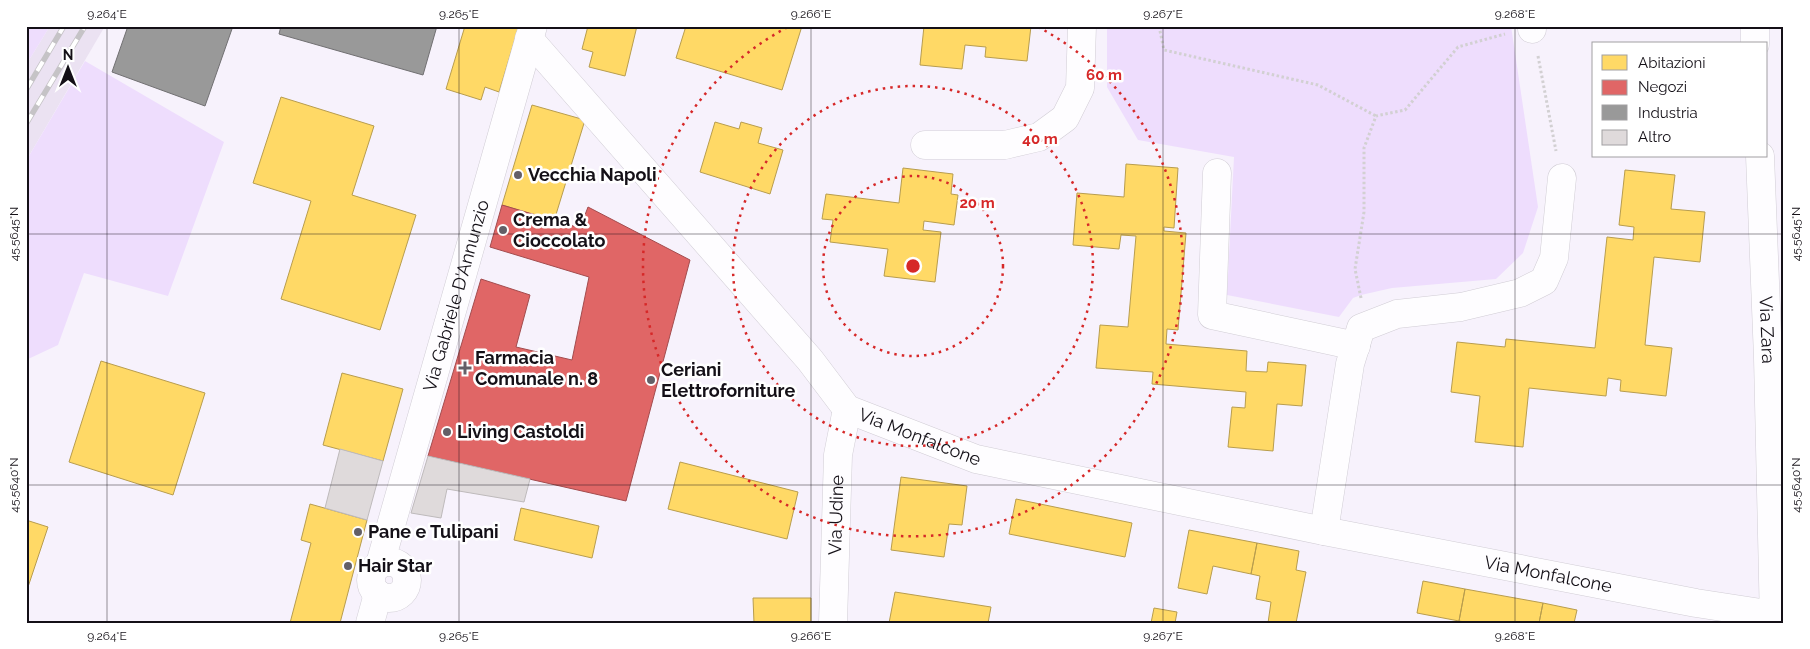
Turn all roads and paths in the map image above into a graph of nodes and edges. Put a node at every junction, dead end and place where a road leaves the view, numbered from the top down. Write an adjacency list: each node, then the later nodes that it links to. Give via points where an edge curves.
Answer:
1 (1082, 26): 8 (street, via 1080,88 1065,118 1039,137 1005,145)
2 (1159, 26): 7 (path, via 1164,50 1318,85)
3 (1755, 26): 6 (street)
4 (1532, 27): 7 (path, via 1458,47 1405,110); 11 (path)
5 (531, 33): 14 (street, Via Monfalcone, via 810,360); 17 (street, Via Gabriele D'Annunzio, via 380,564 392,562 403,568 406,585 399,595 388,598 378,594)
6 (1756, 42)
7 (1376, 116): 13 (path, via 1364,148 1364,212 1355,270 1361,295)
8 (926, 145)
9 (1760, 158): 12 (street, Via Zara)
10 (1217, 173): 13 (street, via 1212,314)
11 (1562, 178): 13 (street, via 1554,258 1544,281 1520,292 1461,306 1397,314)
12 (1774, 275): 16 (street, Via Zara)
13 (1358, 337): 15 (street, via 1350,364)
14 (847, 409): 15 (street, Via Monfalcone, via 976,459); 18 (street, Via Udine, via 838,455)
15 (1324, 531): 16 (street, Via Monfalcone)
16 (1774, 619)
17 (370, 623)
18 (833, 623)

